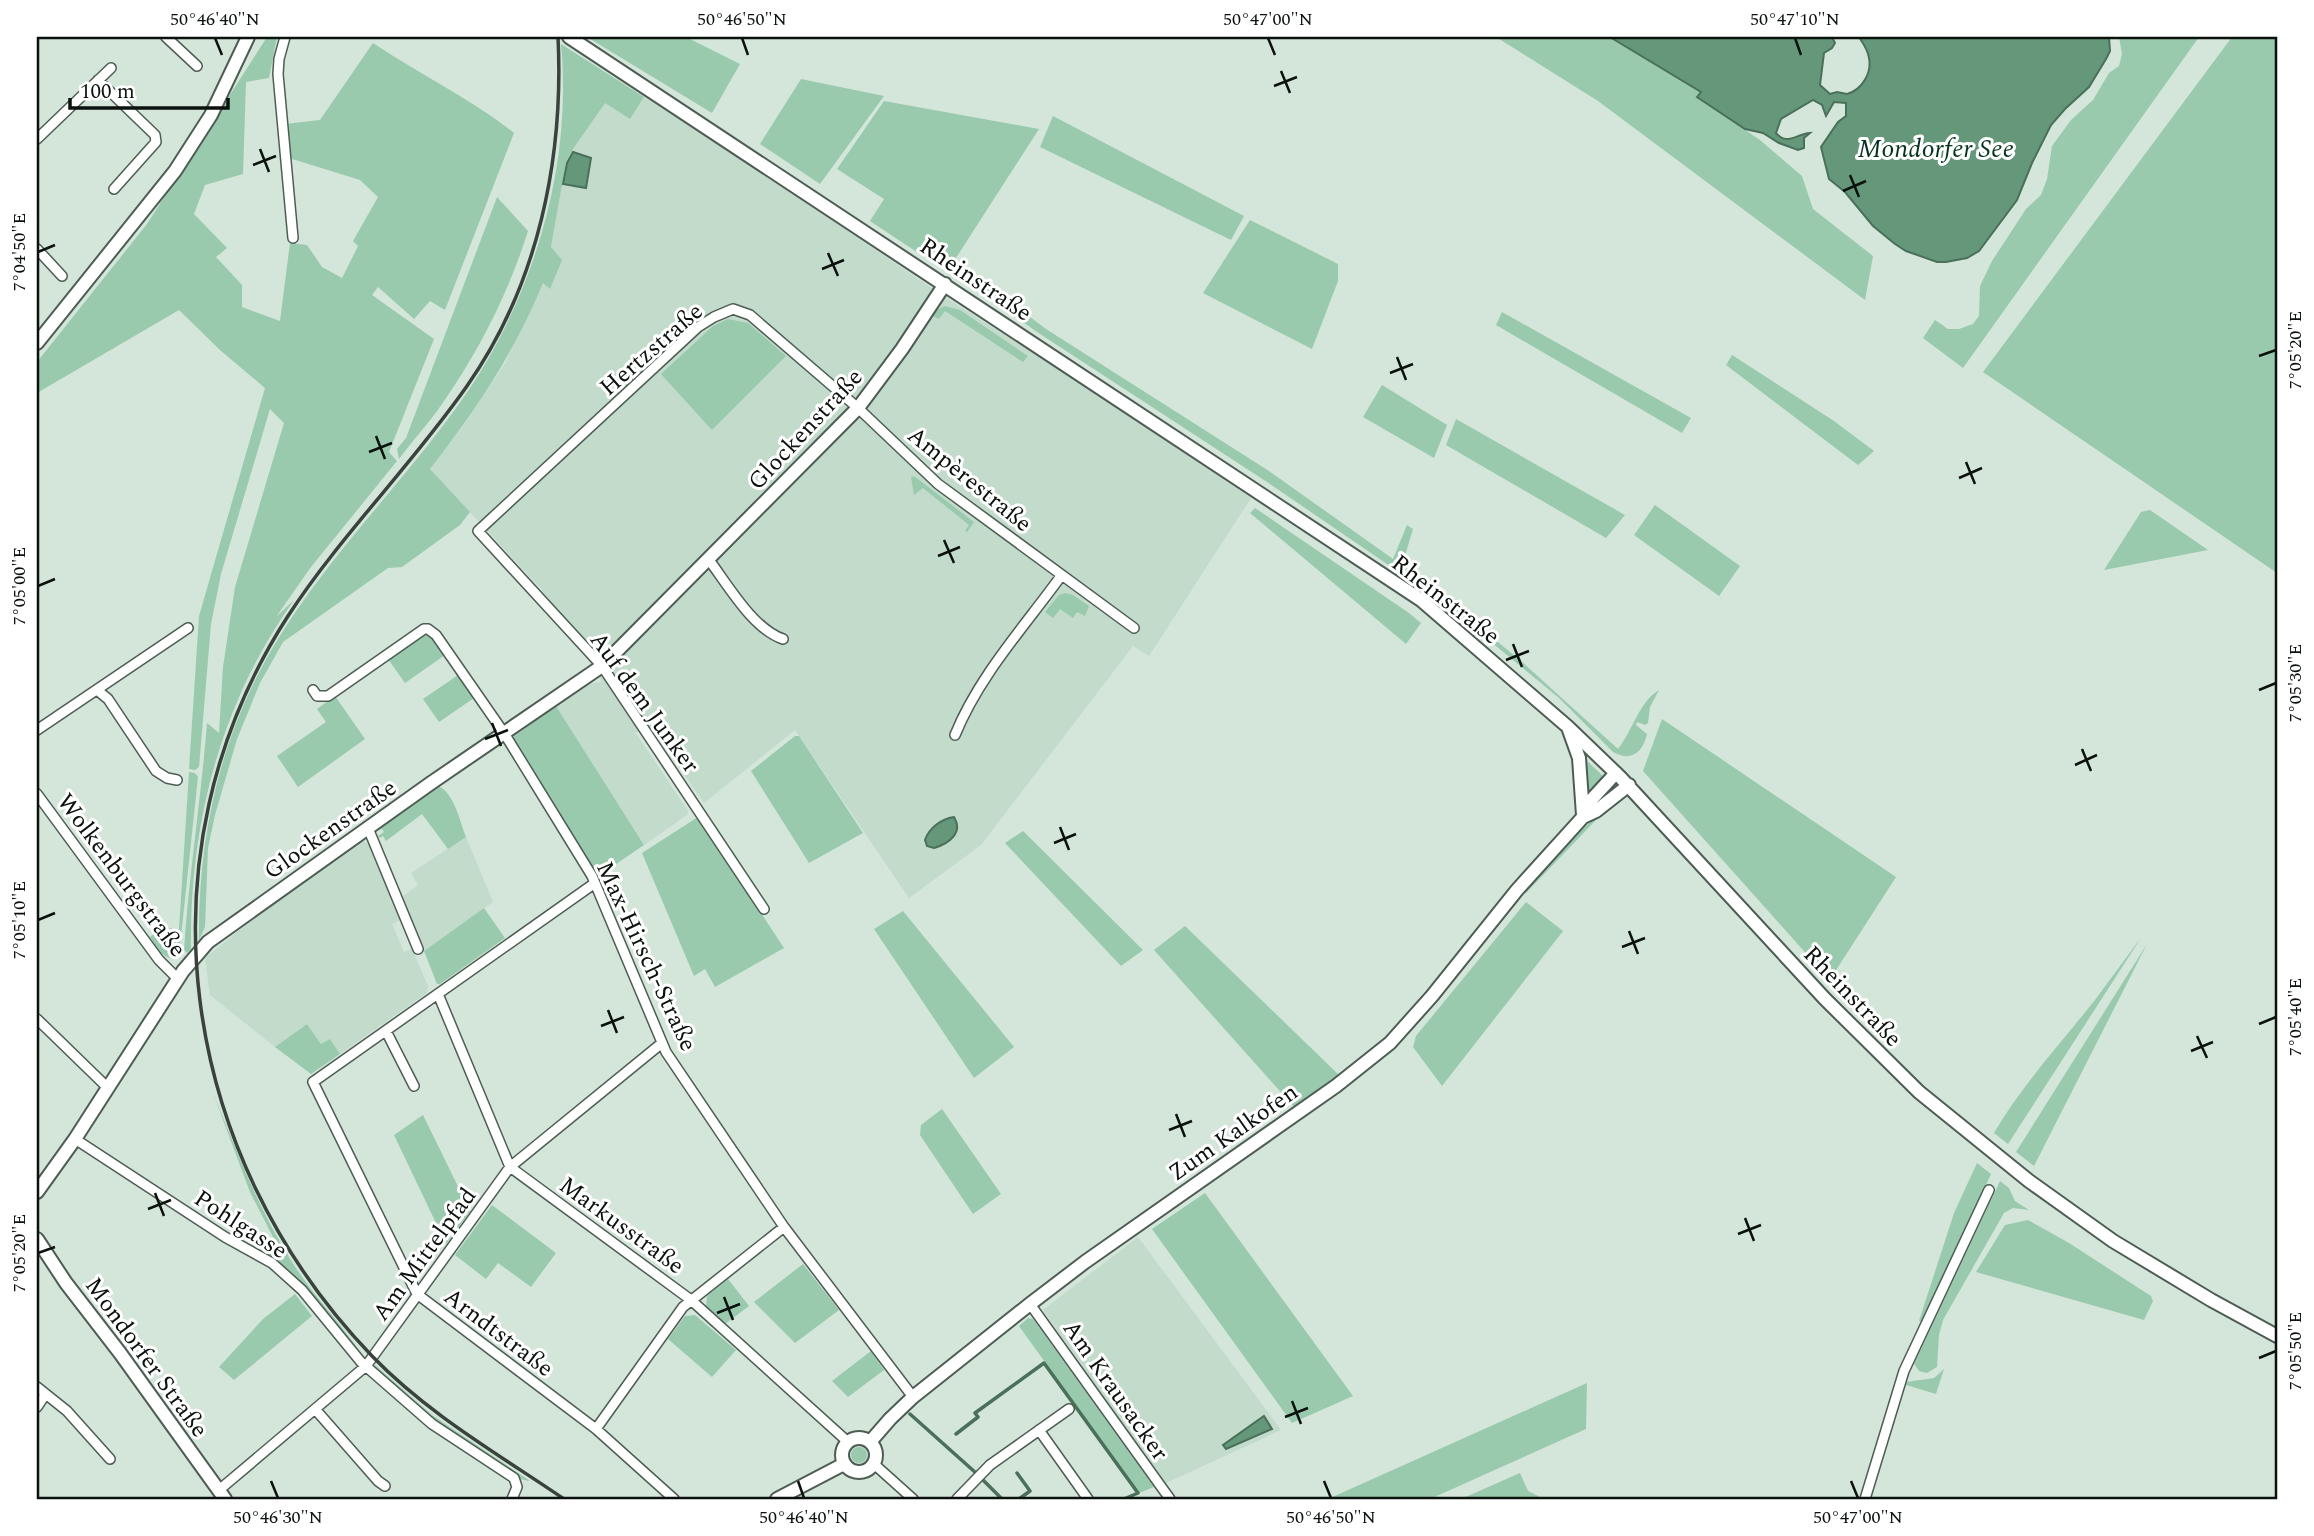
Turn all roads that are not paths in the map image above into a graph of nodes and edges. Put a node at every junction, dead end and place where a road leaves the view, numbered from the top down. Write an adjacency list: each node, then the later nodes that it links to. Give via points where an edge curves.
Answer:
1 (166, 37): 5 (street)
2 (248, 37): 14 (street, via 211,115 175,171)
3 (285, 37): 10 (street, via 278,75)
4 (572, 39): 13 (street, Rheinstraße)
5 (197, 66)
6 (111, 68): 7 (street)
7 (99, 80): 8 (street); 9 (street, via 155,135 156,142)
8 (37, 139)
9 (114, 189)
10 (293, 238)
11 (37, 249): 12 (street)
12 (62, 276)
13 (945, 284): 15 (street, Glockenstraße); 25 (street, Rheinstraße, via 1421,600)
14 (37, 343)
15 (858, 408): 16 (street, Hertzstraße, via 750,315 727,310 698,327); 17 (street, Glockenstraße); 18 (street, Ampèrestraße, via 938,484)
16 (478, 531): 22 (street, Auf dem Junker)
17 (709, 560): 21 (street, via 770,635); 22 (street, Glockenstraße)
18 (1061, 576): 20 (street, Ampèrestraße); 28 (street, via 979,687)
19 (188, 628): 23 (street)
20 (1133, 628)
21 (783, 639)
22 (602, 666): 27 (street, Glockenstraße); 36 (street, Auf dem Junker)
23 (97, 690): 26 (street); 30 (street, via 108,699 156,771)
24 (313, 690): 27 (street, Max-Hirsch-Straße, via 317,696 328,696 428,629)
25 (1567, 727): 29 (street, Rheinstraße); 33 (street, via 1579,758)
26 (37, 730)
27 (505, 733): 34 (street, Glockenstraße); 35 (street, Max-Hirsch-Straße)
28 (955, 735)
29 (1616, 773): 31 (street, Rheinstraße); 33 (street, Zum Kalkofen, via 1592,799)
30 (177, 780)
31 (1629, 786): 33 (street, Zum Kalkofen); 54 (street, Rheinstraße, via 1870,1045 1973,1139 2113,1241)
32 (37, 796): 38 (street, Wolkenburgstraße)
33 (1583, 817): 53 (street, Zum Kalkofen, via 1410,1022 1372,1059)
34 (368, 828): 37 (street); 38 (street, Glockenstraße, via 208,942)
35 (595, 883): 39 (street); 42 (street, Max-Hirsch-Straße)
36 (764, 909)
37 (418, 948)
38 (178, 979): 44 (street, Glockenstraße)
39 (438, 994): 41 (street); 46 (street)
40 (37, 1018): 44 (street)
41 (386, 1031): 43 (street); 51 (street, Arndtstraße, via 313,1082)
42 (662, 1043): 46 (street, Am Mittelpfad); 49 (street, Max-Hirsch-Straße)
43 (414, 1086)
44 (108, 1088): 45 (street, Glockenstraße)
45 (75, 1139): 48 (street, Glockenstraße); 55 (street, Pohlgasse, via 272,1263 302,1290)
46 (510, 1167): 51 (street, Am Mittelpfad); 52 (street, Markusstraße)
47 (1989, 1191): 78 (street, via 1904,1371)
48 (37, 1192)
49 (784, 1227): 52 (street); 58 (street, Max-Hirsch-Straße)
50 (37, 1239): 70 (street, Mondorfer Straße)
51 (417, 1294): 55 (street, Am Mittelpfad); 62 (street, Arndtstraße)
52 (691, 1300): 62 (street); 64 (street, Markusstraße)
53 (1030, 1304): 58 (street, Zum Kalkofen); 77 (street, Am Krausacker)
54 (2277, 1336)
55 (366, 1366): 60 (street, Am Mittelpfad); 71 (street, Pohlgasse, via 432,1424 514,1478 517,1487)
56 (37, 1387): 57 (street)
57 (45, 1395): 59 (street); 66 (street, via 67,1411)
58 (914, 1397): 65 (street, Zum Kalkofen)
59 (37, 1407)
60 (315, 1409): 69 (street); 70 (street, Am Mittelpfad)
61 (1069, 1409): 63 (street)
62 (596, 1429): 72 (street, Arndtstraße)
63 (1039, 1430): 75 (street, via 990,1465); 76 (street)
64 (848, 1442): 65 (street, via 859,1438); 67 (street, via 842,1452)
65 (870, 1442): 68 (street, via 876,1452)
66 (110, 1459)
67 (844, 1464): 68 (street, via 859,1473); 73 (street)
68 (874, 1464): 74 (street)
69 (385, 1486)
70 (222, 1494)
71 (512, 1499)
72 (674, 1499)
73 (777, 1499)
74 (913, 1499)
75 (957, 1499)
76 (1088, 1499)
77 (1170, 1499)
78 (1865, 1499)

